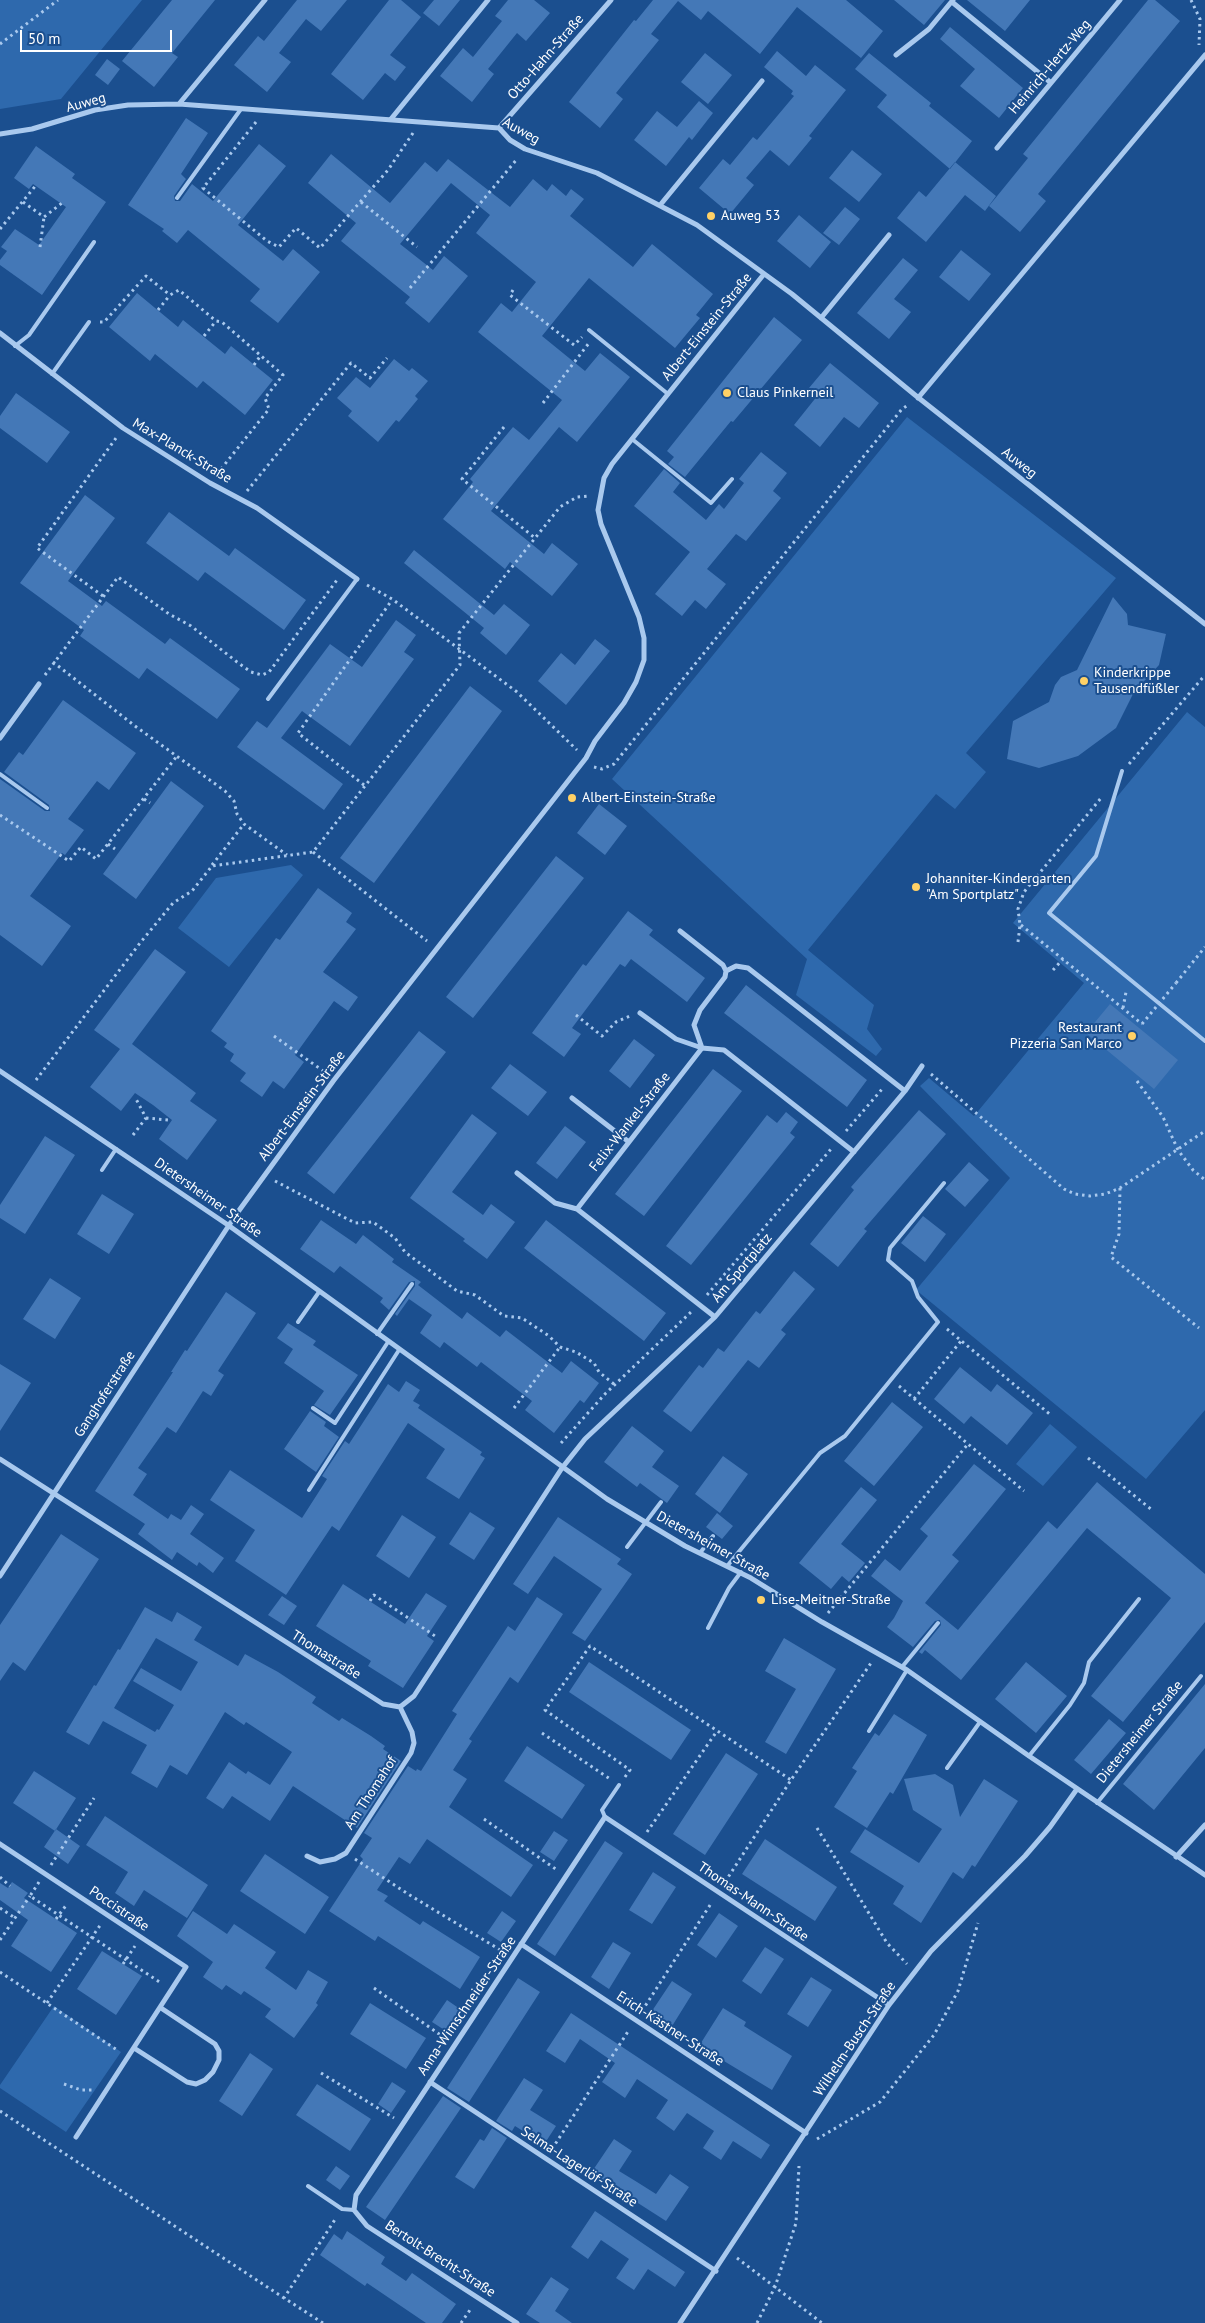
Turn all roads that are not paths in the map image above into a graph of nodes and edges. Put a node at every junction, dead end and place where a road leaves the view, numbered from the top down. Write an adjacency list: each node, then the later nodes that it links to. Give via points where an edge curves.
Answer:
1 (266, 0): 10 (street)
2 (488, 0): 12 (street)
3 (611, 0): 13 (street, Otto-Hahn-Straße)
4 (1120, 0): 9 (street, Heinrich-Hertz-Weg)
5 (953, 1): 6 (street, via 929,29); 9 (street)
6 (896, 55)
7 (1203, 57): 28 (street)
8 (762, 81): 17 (street)
9 (1050, 82): 15 (street, Heinrich-Hertz-Weg)
10 (179, 104): 11 (street, Auweg); 14 (street, Auweg, via 128,105 95,110 32,129)
11 (241, 109): 12 (street, Auweg); 16 (lane)
12 (391, 119): 13 (street, Auweg)
13 (499, 128): 17 (street, Auweg, via 525,149 597,173)
14 (0, 134)
15 (997, 148)
16 (177, 198)
17 (661, 204): 20 (street, Auweg, via 697,224)
18 (889, 235): 21 (street)
19 (94, 242): 25 (lane, via 29,335)
20 (764, 274): 21 (street, Auweg); 27 (street, Albert-Einstein-Straße)
21 (821, 318): 28 (street, Auweg)
22 (89, 322): 26 (lane)
23 (589, 330): 27 (lane, Albert-Einstein-Straße)
24 (0, 333): 25 (street, Max-Planck-Straße)
25 (15, 346): 26 (street, Max-Planck-Straße)
26 (52, 374): 31 (street, Max-Planck-Straße, via 123,428 292,531)
27 (668, 394): 29 (street, Albert-Einstein-Straße)
28 (918, 398): 32 (street, Auweg)
29 (632, 439): 30 (lane, via 711,503); 55 (street, Albert-Einstein-Straße, via 604,478 598,510 644,638 644,660 636,682 586,758 334,1080)
30 (732, 479)
31 (357, 579): 34 (lane)
32 (1205, 624)
33 (40, 684): 35 (street)
34 (268, 699)
35 (0, 738)
36 (1122, 771): 42 (lane, via 1096,856 1049,913)
37 (0, 774): 38 (lane)
38 (47, 808)
39 (680, 931): 40 (street, via 723,965)
40 (726, 971): 43 (street, via 694,1025); 46 (street, via 736,966 748,968)
41 (640, 1013): 43 (street, via 676,1039)
42 (1205, 1041)
43 (702, 1048): 48 (street, Felix-Wankel-Straße); 50 (street, via 724,1050)
44 (922, 1066): 46 (street, Am Sportplatz)
45 (0, 1070): 49 (street, Dietersheimer Straße)
46 (905, 1091): 50 (street, Am Sportplatz)
47 (572, 1098): 48 (street)
48 (629, 1142): 54 (street, Felix-Wankel-Straße)
49 (116, 1149): 51 (lane); 55 (street, Dietersheimer Straße)
50 (854, 1152): 58 (street, Am Sportplatz)
51 (102, 1170)
52 (517, 1173): 54 (street, via 554,1203)
53 (944, 1183): 73 (lane, via 890,1248 888,1260 912,1281 918,1298 938,1322 845,1436 820,1453)
54 (577, 1209): 58 (street)
55 (228, 1226): 57 (street, Dietersheimer Straße); 67 (street, Ganghoferstraße)
56 (412, 1284): 60 (lane)
57 (319, 1292): 59 (lane); 60 (street, Dietersheimer Straße)
58 (715, 1317): 65 (street, Am Sportplatz, via 610,1413)
59 (298, 1322)
60 (377, 1334): 61 (street, Dietersheimer Straße)
61 (388, 1342): 62 (street, Dietersheimer Straße); 63 (lane, via 335,1423)
62 (399, 1350): 65 (street, Dietersheimer Straße); 66 (lane)
63 (313, 1408)
64 (0, 1459): 67 (street, Thomastraße)
65 (562, 1468): 69 (street, Dietersheimer Straße); 81 (street, via 414,1696)
66 (309, 1490)
67 (53, 1494): 75 (street, Ganghoferstraße); 81 (street, Thomastraße, via 383,1704)
68 (661, 1502): 69 (lane)
69 (646, 1522): 71 (lane); 72 (street, Dietersheimer Straße)
70 (713, 1536): 72 (lane)
71 (627, 1547)
72 (700, 1553): 73 (street, Dietersheimer Straße)
73 (728, 1565): 74 (street, Dietersheimer Straße)
74 (741, 1572): 78 (lane); 79 (street, Dietersheimer Straße)
75 (0, 1576)
76 (1139, 1599): 84 (lane, via 1089,1662 1084,1683 1070,1705)
77 (938, 1624): 79 (lane)
78 (708, 1628)
79 (905, 1668): 82 (street, Dietersheimer Straße); 83 (lane)
80 (1201, 1676): 88 (lane, Dietersheimer Straße)
81 (400, 1707): 92 (street, Am Thomahof, via 412,1732 414,1743 411,1753 346,1853 320,1862)
82 (980, 1722): 84 (street, Dietersheimer Straße); 85 (lane)
83 (869, 1731)
84 (1028, 1756): 87 (street, Dietersheimer Straße)
85 (947, 1768)
86 (619, 1785): 89 (lane, via 602,1810)
87 (1077, 1789): 88 (street, Dietersheimer Straße); 96 (street, Wilhelm-Busch-Straße, via 1050,1828 931,1951)
88 (1097, 1803): 93 (street, Dietersheimer Straße)
89 (605, 1817): 95 (street, Anna-Wimschneider-Straße); 96 (street, Thomas-Mann-Straße)
90 (1205, 1825): 93 (street)
91 (0, 1844): 97 (street, Poccistraße, via 186,1967)
92 (307, 1856)
93 (1176, 1857): 94 (street, Dietersheimer Straße)
94 (1205, 1875)
95 (521, 1944): 99 (street, Anna-Wimschneider-Straße); 100 (street, Erich-Kästner-Straße)
96 (889, 2005): 100 (street, Wilhelm-Busch-Straße)
97 (161, 2008): 98 (street, Poccistraße); 98 (street, via 215,2044 219,2060 212,2072 196,2084 187,2082)
98 (134, 2048): 101 (street, Poccistraße)
99 (430, 2082): 103 (street, Anna-Wimschneider-Straße, via 356,2195); 104 (street, Selma-Lagerlöf-Straße)
100 (806, 2133): 104 (street, Wilhelm-Busch-Straße)
101 (76, 2137)
102 (308, 2186): 103 (lane, via 342,2209)
103 (354, 2210): 105 (street, Bertolt-Brecht-Straße, via 367,2226)
104 (716, 2270): 106 (street, Wilhelm-Busch-Straße)
105 (517, 2323)
106 (680, 2323)

